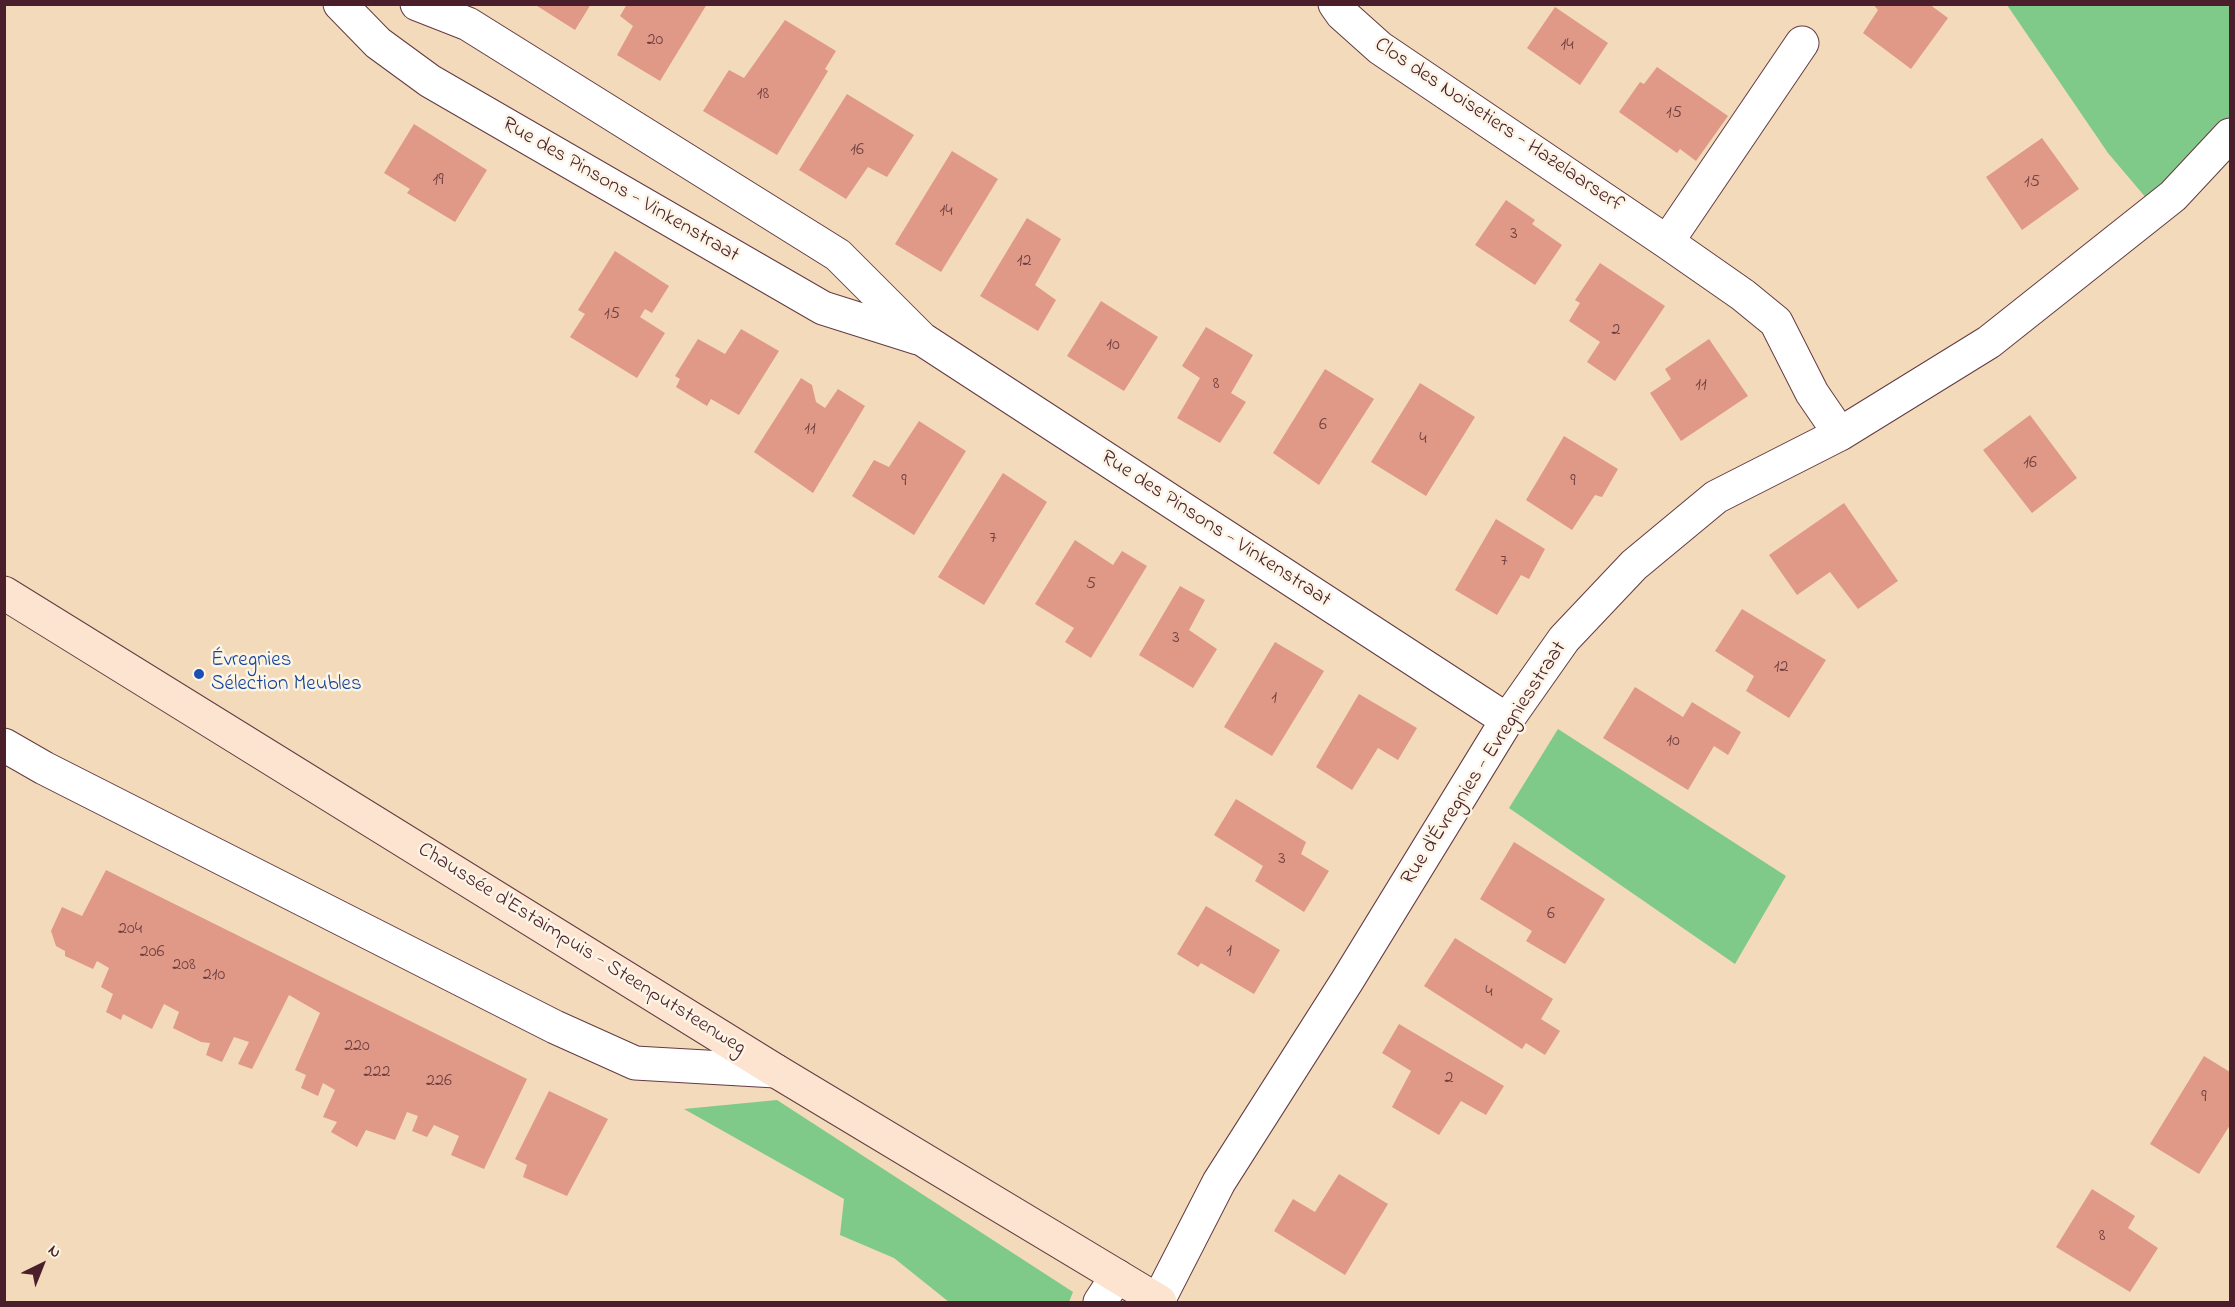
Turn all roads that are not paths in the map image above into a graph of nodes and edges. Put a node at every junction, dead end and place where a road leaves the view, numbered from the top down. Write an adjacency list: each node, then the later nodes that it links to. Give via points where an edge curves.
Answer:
1 (340, 4): 7 (street, Rue des Pinsons - Vinkenstraat, via 378,43 430,81 823,308)
2 (417, 4): 7 (street, Rue des Pinsons - Vinkenstraat, via 468,24 838,255)
3 (1335, 4): 6 (street, Clos des Noisetiers - Hazelaarserf, via 1380,48)
4 (1802, 43): 6 (street)
5 (2230, 135): 8 (street, Rue d'Évregnies - Evregniesstraat, via 2173,196 1989,342)
6 (1667, 242): 8 (street, Clos des Noisetiers - Hazelaarserf, via 1776,322 1812,393)
7 (922, 339): 10 (street, Rue des Pinsons - Vinkenstraat)
8 (1840, 434): 10 (street, Rue d'Évregnies - Evregniesstraat, via 1716,497 1634,565 1564,639)
9 (4, 593): 12 (main road, Chaussée d'Estaimpuis - Steenputsteenweg)
10 (1507, 720): 14 (street, Rue d'Évregnies - Evregniesstraat, via 1219,1182)
11 (4, 745): 12 (street, via 555,1027 635,1063)
12 (776, 1071): 13 (main road, Chaussée d'Estaimpuis - Steenputsteenweg)
13 (1109, 1289): 14 (main road, Chaussée d'Estaimpuis - Steenputsteenweg)
14 (1159, 1302)

